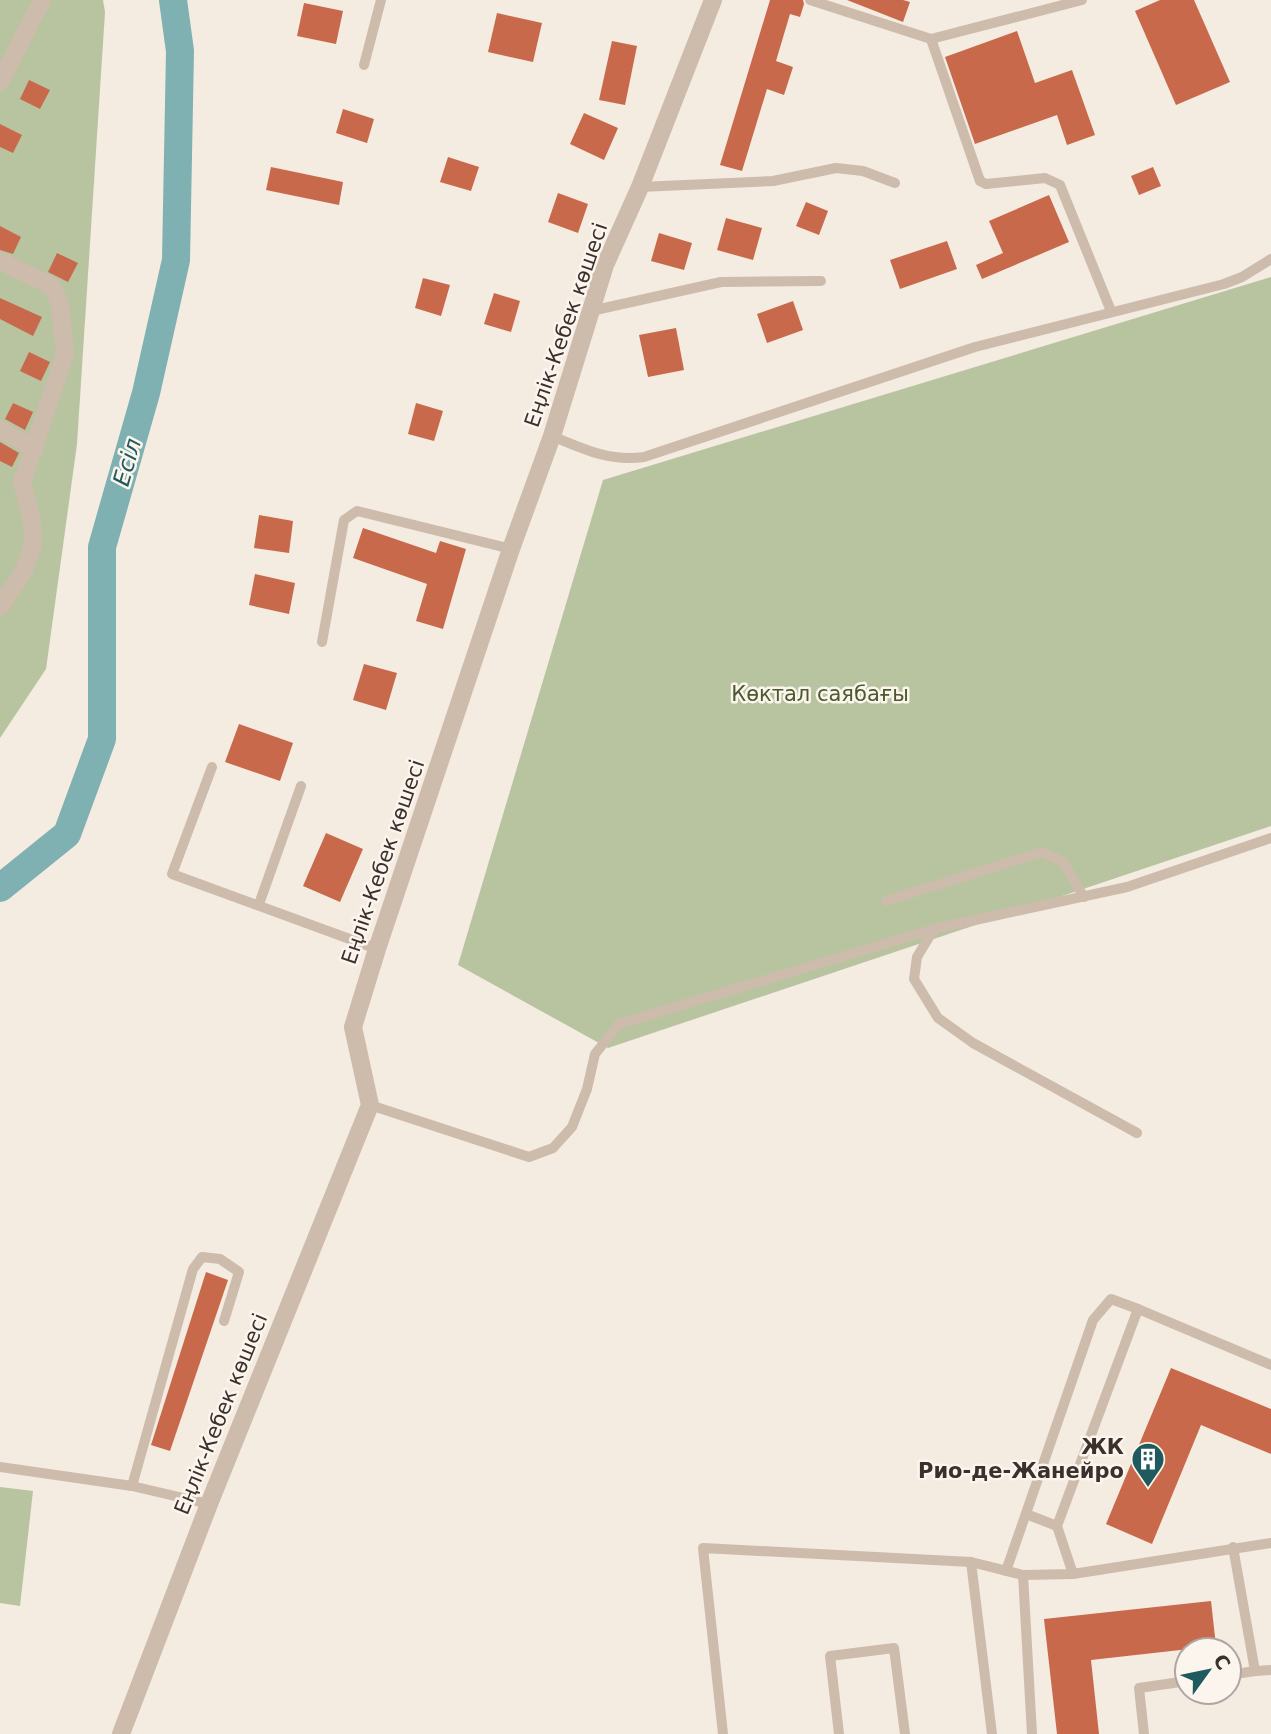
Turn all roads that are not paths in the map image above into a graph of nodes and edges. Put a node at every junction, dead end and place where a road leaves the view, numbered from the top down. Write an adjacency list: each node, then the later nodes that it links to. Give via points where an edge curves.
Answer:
1 (42, 0): 8 (street)
2 (381, 0): 7 (lane)
3 (713, 0): 10 (street, Еңлік-Кебек көшесі)
4 (810, 0): 6 (lane)
5 (1082, 0): 6 (lane)
6 (931, 39): 15 (lane, via 980,181 1045,178 1060,185)
7 (364, 65)
8 (0, 82)
9 (895, 183): 10 (lane, via 863,171 836,168 773,181)
10 (640, 187): 14 (street, Еңлік-Кебек көшесі)
11 (1271, 259): 15 (lane, via 1224,284)
12 (0, 261): 18 (street, via 52,286 60,304 65,354)
13 (821, 281): 14 (lane, via 721,282)
14 (590, 311): 17 (street, Еңлік-Кебек көшесі)
15 (1111, 311): 17 (lane, via 975,347 643,457 623,460 596,454)
16 (0, 429): 18 (street)
17 (552, 436): 19 (street, Еңлік-Кебек көшесі)
18 (35, 449): 20 (street, via 22,482 33,545 23,571)
19 (511, 549): 21 (lane, via 357,511 344,520); 29 (street, Еңлік-Кебек көшесі)
20 (1, 601)
21 (322, 642)
22 (212, 767): 27 (lane, via 172,874)
23 (301, 786): 27 (lane)
24 (1271, 838): 25 (lane)
25 (1084, 897): 26 (lane, via 1063,862 1042,852); 28 (lane)
26 (886, 901)
27 (259, 904): 29 (lane)
28 (934, 929): 30 (lane, via 619,1024 595,1054 572,1127 553,1148 530,1157); 31 (lane, via 917,957 914,979 938,1018 973,1043)
29 (377, 949): 30 (street, Еңлік-Кебек көшесі, via 352,1027)
30 (370, 1105): 37 (street, Еңлік-Кебек көшесі)
31 (1137, 1133)
32 (1138, 1309): 34 (lane); 38 (lane, via 1111,1299 1093,1320); 39 (lane)
33 (224, 1321): 36 (lane, via 239,1272 220,1259 202,1257 193,1269)
34 (1271, 1365)
35 (0, 1467): 36 (lane)
36 (132, 1486): 37 (lane)
37 (209, 1504): 50 (street, Еңлік-Кебек көшесі)
38 (1026, 1514): 39 (lane); 43 (lane)
39 (1057, 1526): 45 (lane)
40 (1271, 1543): 41 (lane)
41 (1233, 1547): 45 (lane); 47 (lane)
42 (971, 1562): 43 (lane); 51 (lane, via 703,1548); 54 (lane)
43 (1006, 1570): 44 (lane)
44 (1023, 1574): 45 (lane); 55 (lane)
45 (1073, 1574)
46 (1271, 1670): 47 (lane)
47 (1255, 1671): 48 (lane)
48 (1243, 1673)
49 (1173, 1683): 56 (lane, via 1139,1688)
50 (121, 1734)
51 (723, 1734)
52 (839, 1734): 53 (lane, via 830,1656 894,1648)
53 (905, 1734)
54 (992, 1734)
55 (1032, 1734)
56 (1144, 1734)

